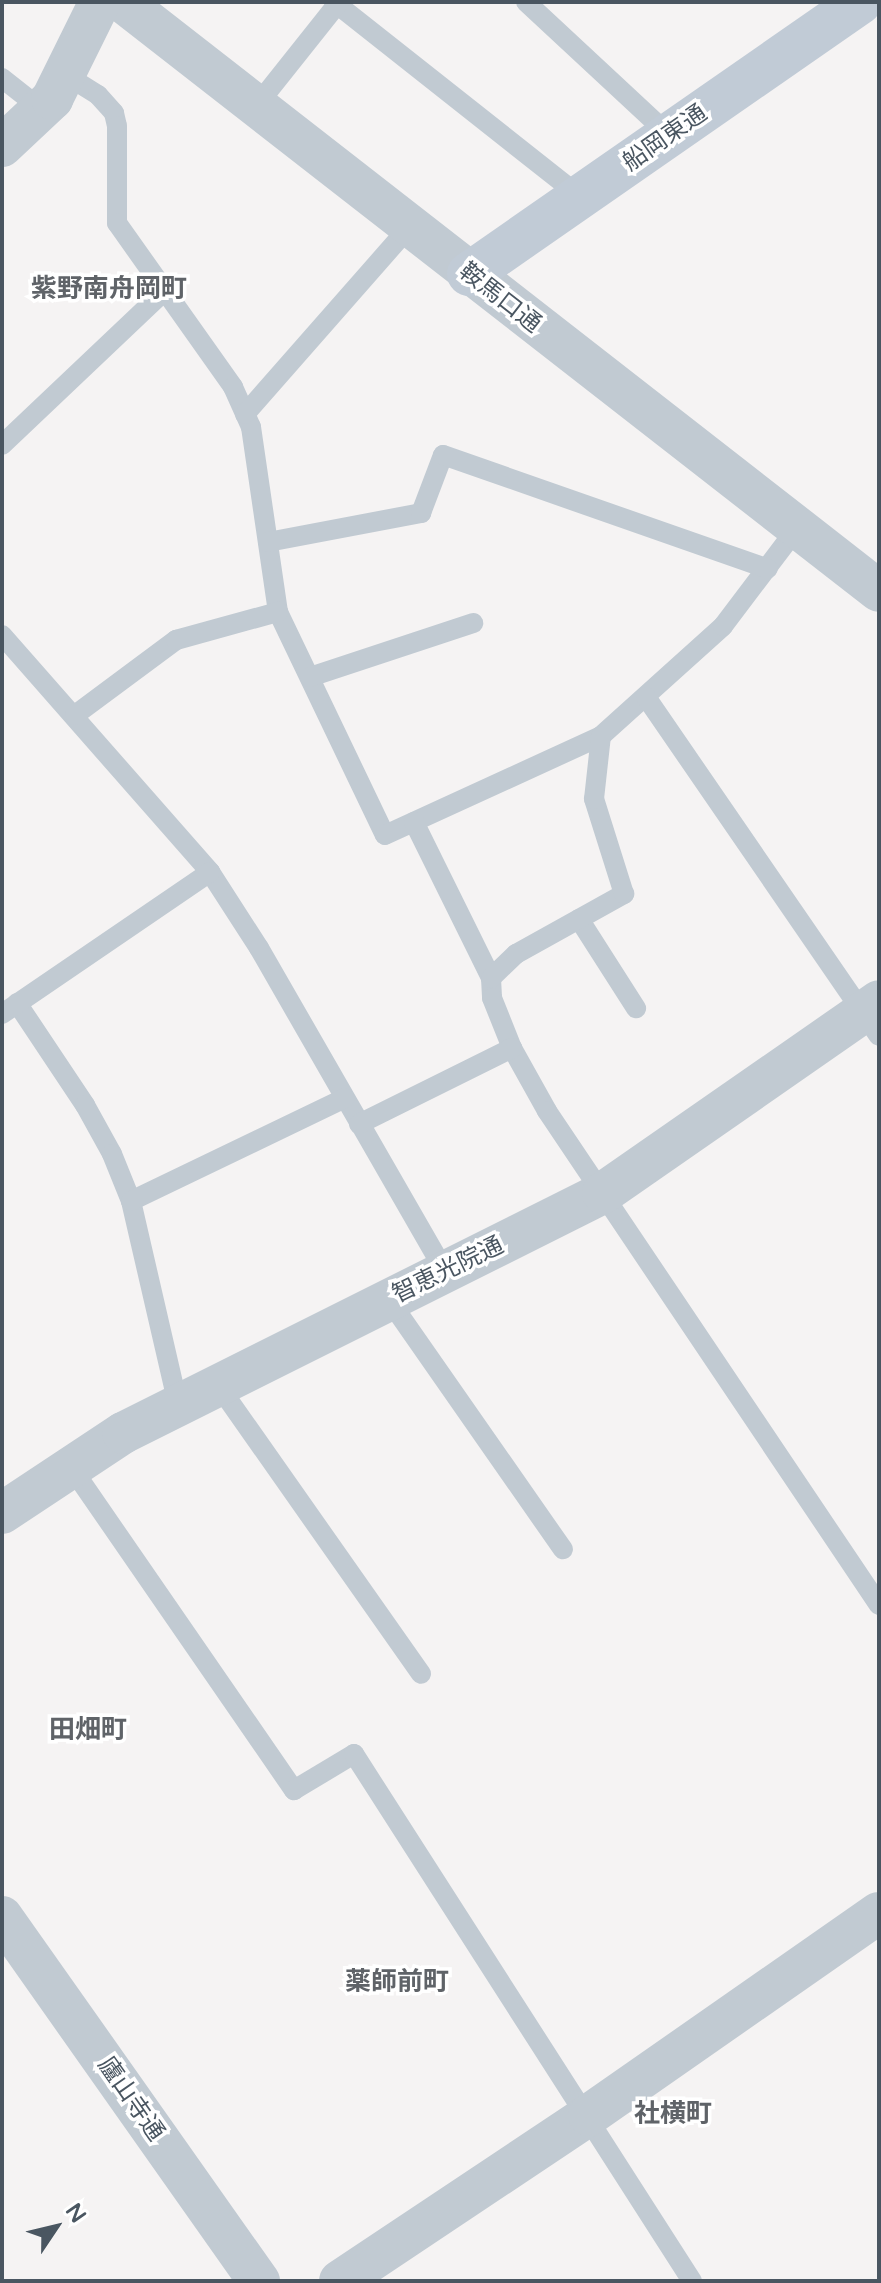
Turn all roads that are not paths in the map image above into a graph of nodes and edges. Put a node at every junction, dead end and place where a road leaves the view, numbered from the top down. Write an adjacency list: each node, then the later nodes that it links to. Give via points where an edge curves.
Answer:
1 (100, 2): 6 (street)
2 (123, 2): 8 (street, 鞍馬口通)
3 (526, 2): 10 (lane)
4 (860, 2): 10 (street, 船岡東通)
5 (337, 3): 8 (lane); 12 (lane)
6 (66, 75): 9 (street); 15 (lane, via 98,95 114,113 117,223)
7 (2, 78): 9 (lane)
8 (257, 105): 13 (street, 鞍馬口通)
9 (40, 108): 11 (street)
10 (669, 135): 12 (street, 船岡東通)
11 (2, 146)
12 (581, 197): 14 (street, 船岡東通)
13 (409, 227): 14 (street, 鞍馬口通); 16 (lane)
14 (469, 274): 18 (street, 鞍馬口通)
15 (163, 292): 16 (lane, via 233,387); 17 (lane)
16 (245, 414): 19 (lane)
17 (2, 445)
18 (797, 528): 20 (lane); 21 (street, 鞍馬口通)
19 (268, 542): 20 (lane, via 421,513 443,455); 22 (lane)
20 (768, 569): 26 (lane, via 723,626)
21 (879, 590)
22 (278, 612): 25 (lane); 27 (lane, via 176,640)
23 (473, 623): 25 (lane)
24 (2, 635): 27 (lane)
25 (310, 677): 29 (lane, via 385,835)
26 (646, 697): 28 (lane); 35 (lane)
27 (75, 715): 30 (lane)
28 (601, 736): 29 (lane); 31 (lane, via 594,799 624,894)
29 (414, 822): 32 (lane)
30 (210, 872): 33 (lane); 37 (lane)
31 (579, 919): 32 (lane, via 516,954); 34 (lane)
32 (491, 978): 36 (lane, via 492,998)
33 (10, 1008): 40 (lane, via 85,1105)
34 (636, 1008)
35 (874, 1017): 39 (street, 智恵光院通)
36 (512, 1048): 38 (lane); 39 (lane)
37 (345, 1098): 38 (lane); 40 (lane)
38 (359, 1124): 41 (lane)
39 (603, 1193): 41 (street, 智恵光院通); 48 (lane)
40 (131, 1201): 44 (lane)
41 (445, 1272): 42 (street, 智恵光院通)
42 (389, 1300): 43 (street, 智恵光院通); 47 (lane)
43 (218, 1385): 44 (street, 智恵光院通); 49 (lane)
44 (178, 1405): 46 (street, 智恵光院通, via 123,1433)
45 (80, 1480): 52 (lane, via 294,1790 354,1754)
46 (2, 1513)
47 (563, 1549)
48 (879, 1605)
49 (421, 1674)
50 (879, 1913): 52 (street)
51 (2, 1917): 53 (street, 廬山寺通)
52 (589, 2115): 54 (street); 55 (lane)
53 (259, 2281)
54 (340, 2281)
55 (692, 2281)

